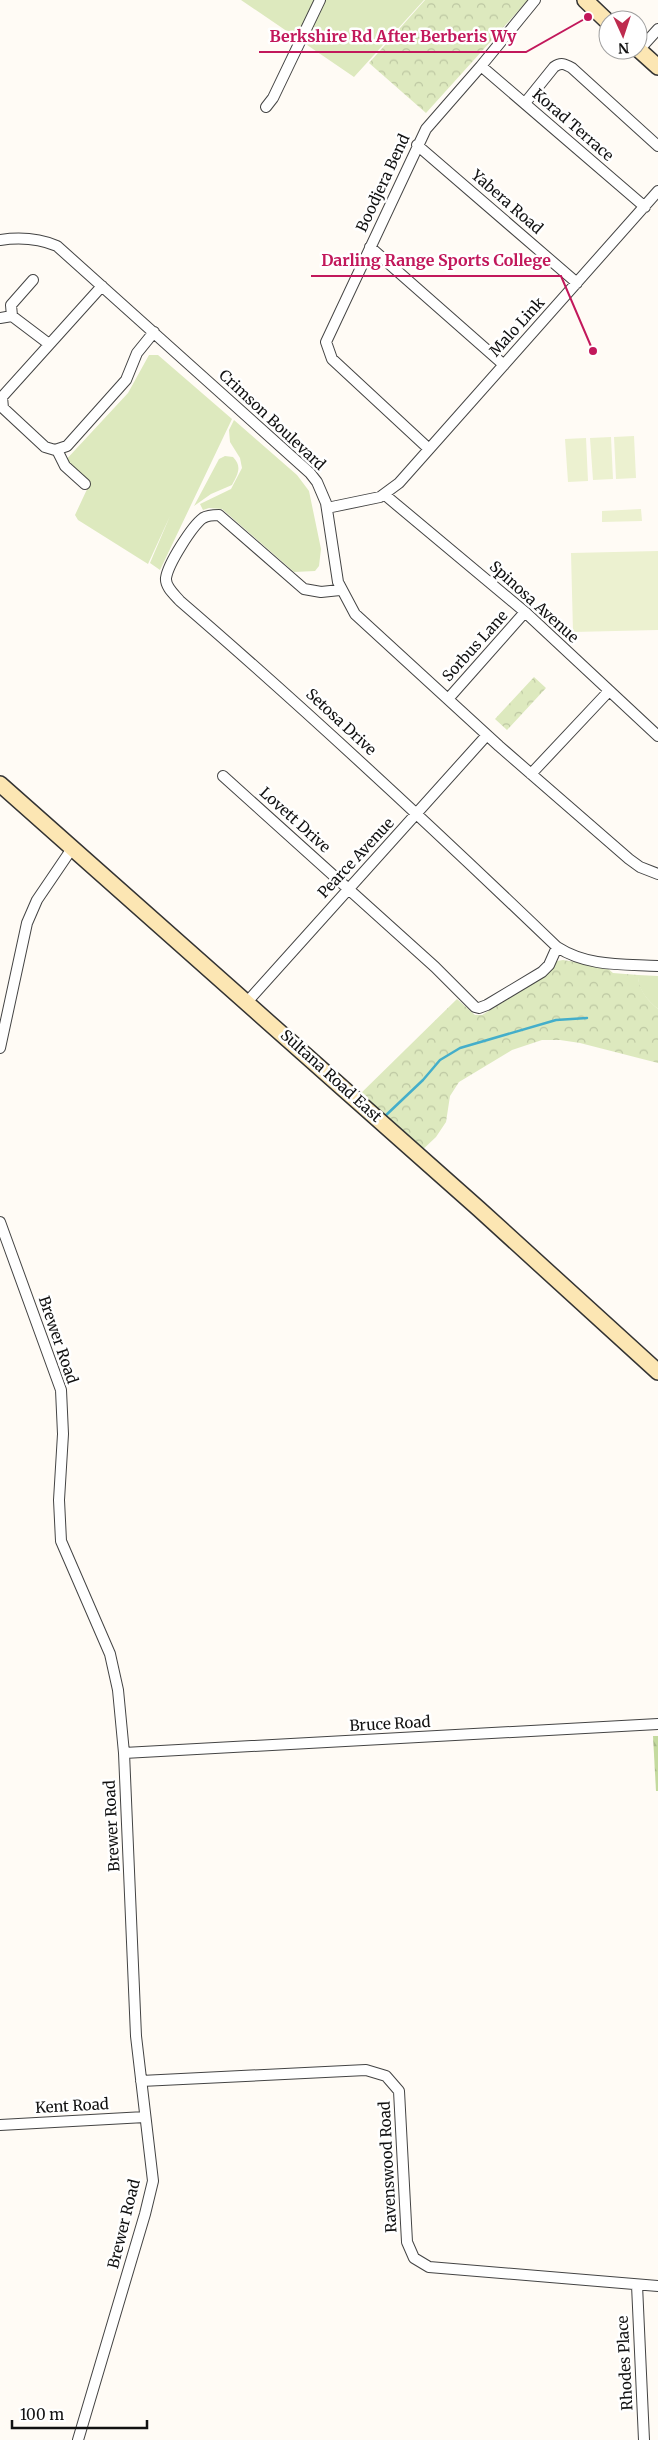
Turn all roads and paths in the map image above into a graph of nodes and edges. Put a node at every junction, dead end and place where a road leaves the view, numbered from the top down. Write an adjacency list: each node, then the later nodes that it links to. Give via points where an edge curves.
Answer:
1 (320, 0): 11 (street)
2 (585, 0): 4 (street)
3 (535, 2): 8 (street, Boodjera Bend)
4 (598, 12)
5 (658, 29): 6 (street)
6 (648, 39)
7 (648, 58): 9 (street)
8 (481, 66): 10 (street, Korad Terrace); 12 (street, Boodjera Bend, via 426,129)
9 (658, 67)
10 (525, 103): 13 (street, via 554,67 565,64); 15 (street, Korad Terrace)
11 (266, 107)
12 (417, 144): 17 (street, Boodjera Bend); 19 (street, Yabera Road)
13 (658, 146)
14 (658, 191): 15 (street, Malo Link)
15 (644, 207): 19 (street, Malo Link)
16 (0, 240): 20 (street, Crimson Boulevard, via 37,239 57,246)
17 (370, 247): 25 (street); 27 (street, Boodjera Bend, via 326,342 327,350 332,359)
18 (33, 280): 21 (street, via 11,304)
19 (577, 283): 25 (street, Malo Link)
20 (102, 286): 23 (street, Crimson Boulevard); 24 (street)
21 (12, 316): 22 (street); 24 (street)
22 (0, 318)
23 (154, 332): 28 (street, via 137,354 126,380 67,446); 31 (street, Crimson Boulevard, via 310,473)
24 (49, 344): 26 (street)
25 (504, 365): 27 (street, Malo Link)
26 (1, 397): 28 (street, via 6,411 45,447)
27 (429, 449): 30 (street, Malo Link)
28 (57, 450): 29 (street, via 65,466)
29 (85, 484)
30 (385, 495): 31 (street); 33 (street, Spinosa Avenue)
31 (326, 505): 32 (street, Crimson Boulevard)
32 (339, 586): 35 (street, Crimson Boulevard, via 355,614); 41 (street, Setosa Drive, via 313,588 294,582 218,515 206,516 197,522 166,578 168,587 180,601 296,701)
33 (526, 612): 34 (street, Spinosa Avenue); 35 (street, Sorbus Lane)
34 (609, 691): 37 (street, Spinosa Avenue); 38 (street)
35 (448, 699): 36 (street, Crimson Boulevard)
36 (487, 735): 38 (street, Crimson Boulevard); 41 (street, Pearce Avenue)
37 (658, 736)
38 (531, 774): 43 (street, Crimson Boulevard, via 640,867)
39 (223, 776): 44 (street, Lovett Drive)
40 (0, 784): 42 (street, Sultana Road East)
41 (418, 814): 44 (street, Pearce Avenue); 45 (street, Setosa Drive)
42 (73, 847): 47 (street, Sultana Road East); 48 (street, via 37,900 27,923)
43 (658, 874)
44 (348, 888): 45 (street, Lovett Drive, via 479,1008 542,972); 47 (street, Pearce Avenue)
45 (557, 947): 46 (street, Setosa Drive, via 577,959 591,962)
46 (658, 966)
47 (248, 1002): 50 (street, Sultana Road East)
48 (0, 1048)
49 (0, 1222): 52 (street, Brewer Road, via 61,1390 61,1541 110,1654 118,1690)
50 (658, 1372)
51 (658, 1724): 52 (street, Bruce Road)
52 (124, 1753): 53 (street, Brewer Road, via 136,2036)
53 (141, 2081): 54 (street, Brewer Road); 56 (street, Ravenswood Road, via 366,2070 386,2076 399,2091 407,2242 414,2258 429,2267)
54 (145, 2117): 55 (street, Kent Road); 58 (street, Brewer Road, via 152,2181 146,2214)
55 (0, 2125)
56 (637, 2285): 57 (street, Ravenswood Road); 59 (street, Rhodes Place)
57 (658, 2286)
58 (78, 2440)
59 (644, 2440)

